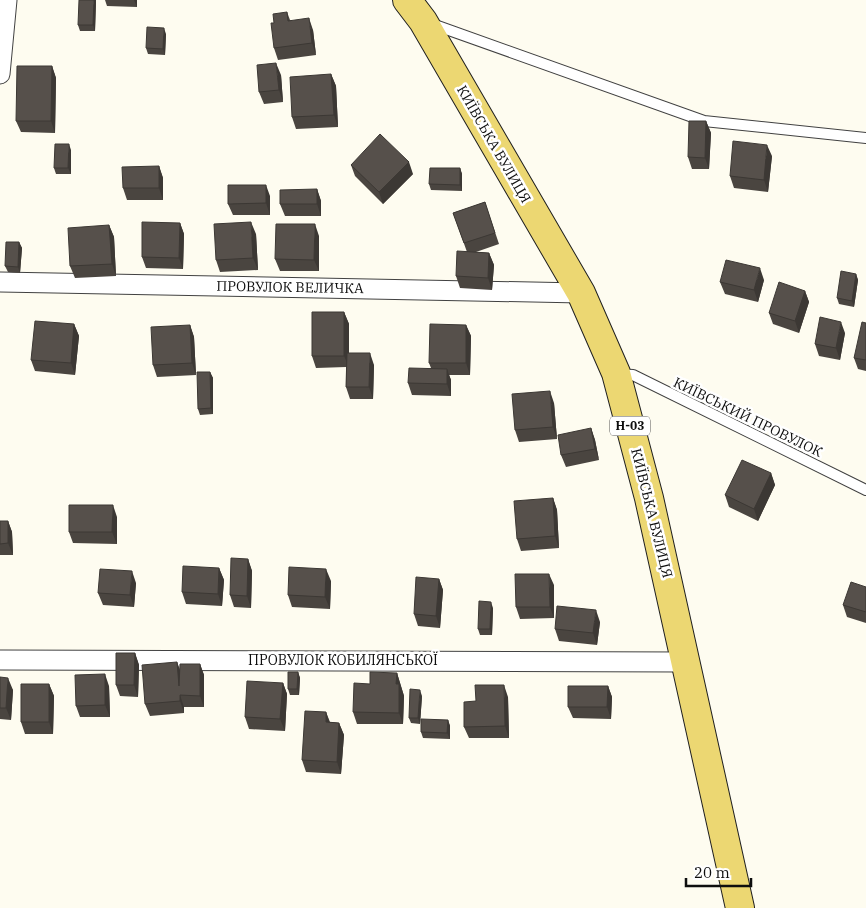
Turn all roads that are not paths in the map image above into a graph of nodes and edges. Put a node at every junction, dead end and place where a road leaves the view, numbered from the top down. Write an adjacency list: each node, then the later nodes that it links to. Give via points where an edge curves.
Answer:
1 (7, 0): 4 (street)
2 (407, 0): 3 (main road, КИЇВСЬКА ВУЛИЦЯ / Н-03)
3 (424, 21): 5 (lane, via 704,121); 7 (main road, КИЇВСЬКА ВУЛИЦЯ / Н-03)
4 (0, 74)
5 (866, 138)
6 (0, 282): 7 (street, ПРОВУЛОК ВЕЛИЧКА)
7 (581, 293): 8 (main road, КИЇВСЬКА ВУЛИЦЯ / Н-03)
8 (616, 373): 9 (lane, КИЇВСЬКИЙ ПРОВУЛОК, via 633,376); 11 (main road, КИЇВСЬКА ВУЛИЦЯ / Н-03, via 649,498)
9 (866, 490)
10 (0, 660): 11 (street, ПРОВУЛОК КОБИЛЯНСЬКОЇ)
11 (686, 662): 12 (main road, КИЇВСЬКА ВУЛИЦЯ / Н-03)
12 (739, 903)

